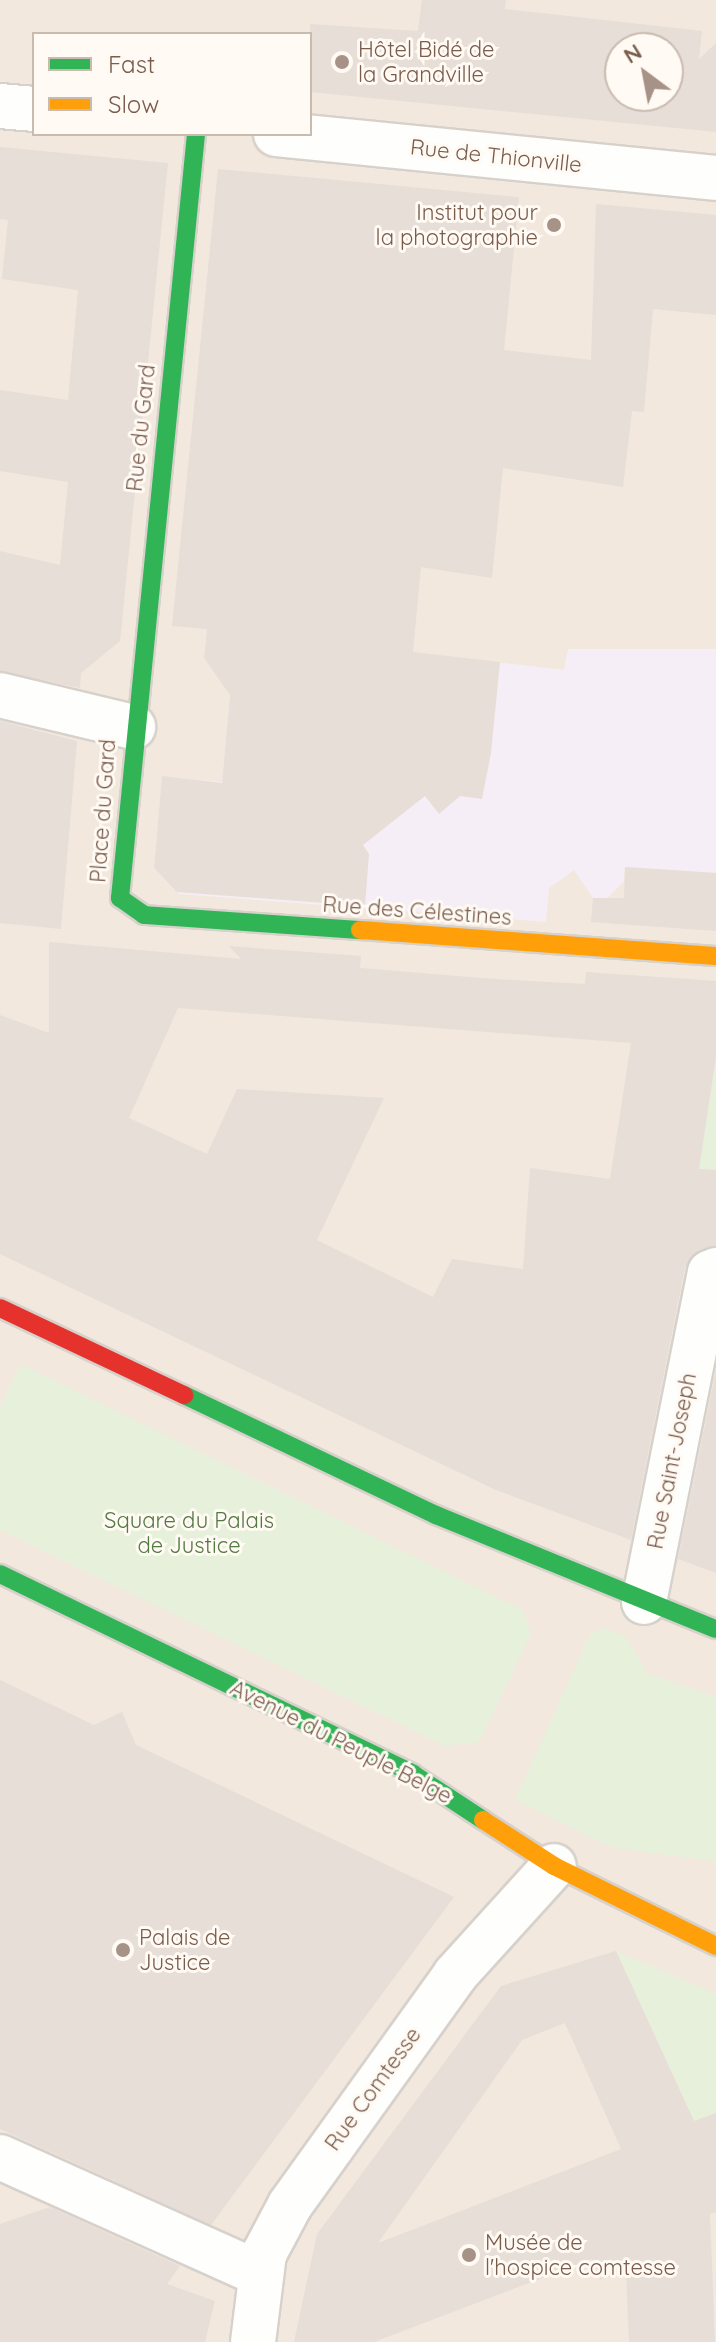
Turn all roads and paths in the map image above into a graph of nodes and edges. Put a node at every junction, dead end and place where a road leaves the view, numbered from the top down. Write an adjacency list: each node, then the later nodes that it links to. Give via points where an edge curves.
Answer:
1 (0, 106): 2 (street)
2 (32, 109)
3 (196, 136): 7 (street, Rue du Gard)
4 (296, 136): 5 (street, Rue de Thionville)
5 (716, 178)
6 (0, 695): 7 (street)
7 (133, 727): 8 (street, Place du Gard)
8 (120, 898): 9 (street, Rue des Célestines, via 144,915)
9 (716, 956)
10 (713, 1272): 13 (street, Rue Saint-Joseph)
11 (3, 1317): 13 (street, via 436,1515)
12 (0, 1574): 15 (street, Avenue du Peuple Belge, via 413,1774)
13 (644, 1602): 14 (street)
14 (716, 1629)
15 (554, 1866): 16 (street, Avenue du Peuple Belge); 18 (street, Rue Comtesse, via 437,2001 290,2205)
16 (716, 1946)
17 (0, 2157): 18 (street)
18 (260, 2274): 19 (street, Rue Comtesse)
19 (253, 2342)

